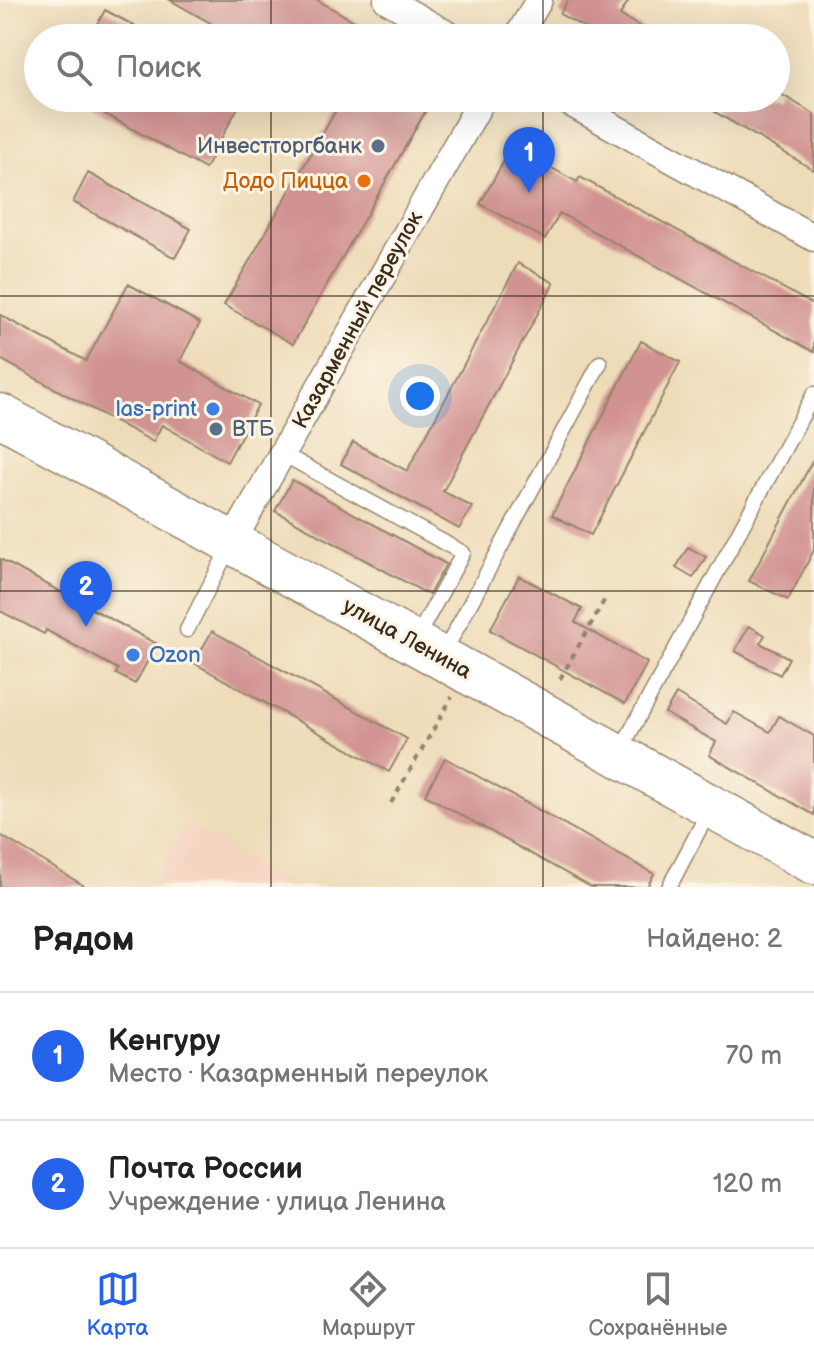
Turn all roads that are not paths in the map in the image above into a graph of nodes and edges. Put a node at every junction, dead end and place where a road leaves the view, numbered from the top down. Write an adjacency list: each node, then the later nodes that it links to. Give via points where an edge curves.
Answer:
1 (387, 0): 3 (street)
2 (539, 0): 4 (street)
3 (429, 24)
4 (525, 24)
5 (475, 112): 11 (street, Казарменный переулок)
6 (586, 112): 7 (street)
7 (814, 238)
8 (600, 363): 14 (lane)
9 (814, 394): 15 (lane)
10 (0, 415): 12 (main road, улица Ленина)
11 (283, 454): 12 (street, Казарменный переулок); 14 (lane, via 463,553)
12 (232, 542): 13 (lane); 14 (main road, улица Ленина)
13 (187, 630)
14 (436, 665): 15 (main road, улица Ленина)
15 (618, 755): 16 (main road, улица Ленина)
16 (711, 807): 17 (main road, улица Ленина); 18 (lane)
17 (814, 863)
18 (669, 887)

